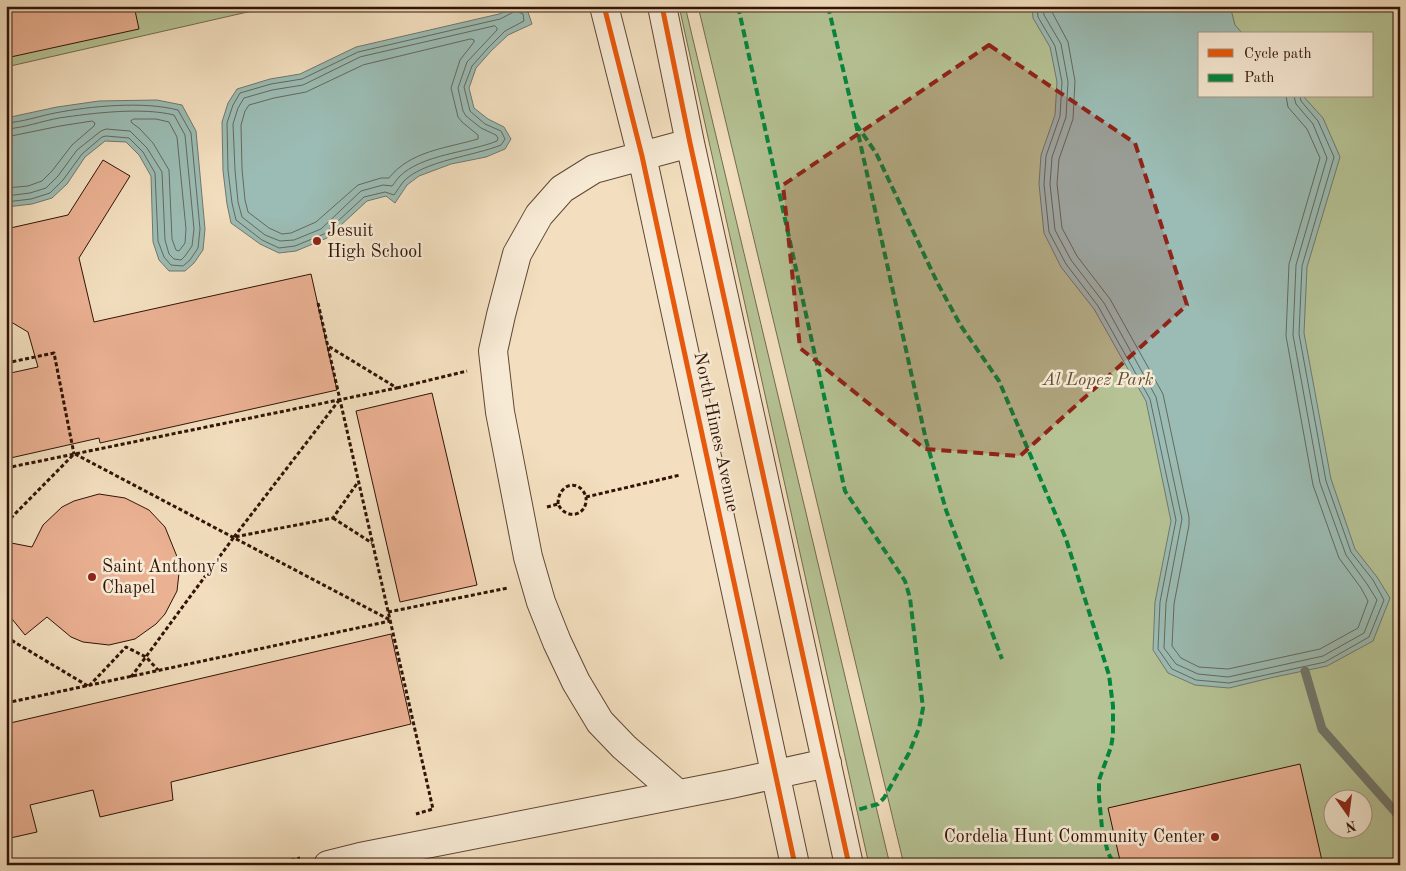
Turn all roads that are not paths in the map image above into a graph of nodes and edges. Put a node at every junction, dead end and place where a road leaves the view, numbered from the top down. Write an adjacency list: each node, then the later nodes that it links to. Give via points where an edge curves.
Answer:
1 (604, 6): 4 (street, North Himes Avenue)
2 (662, 6): 3 (street, North Himes Avenue)
3 (690, 143): 4 (street); 5 (street, North Himes Avenue)
4 (642, 156): 6 (street, North Himes Avenue); 7 (street, via 594,169 562,189 540,215 517,254 493,351 500,412 528,557 557,642 600,722)
5 (827, 763): 6 (street); 11 (street, North Himes Avenue)
6 (776, 775): 7 (street); 10 (street, North Himes Avenue)
7 (678, 794): 8 (street)
8 (360, 861): 9 (street)
9 (328, 865)
10 (795, 865)
11 (848, 865)

